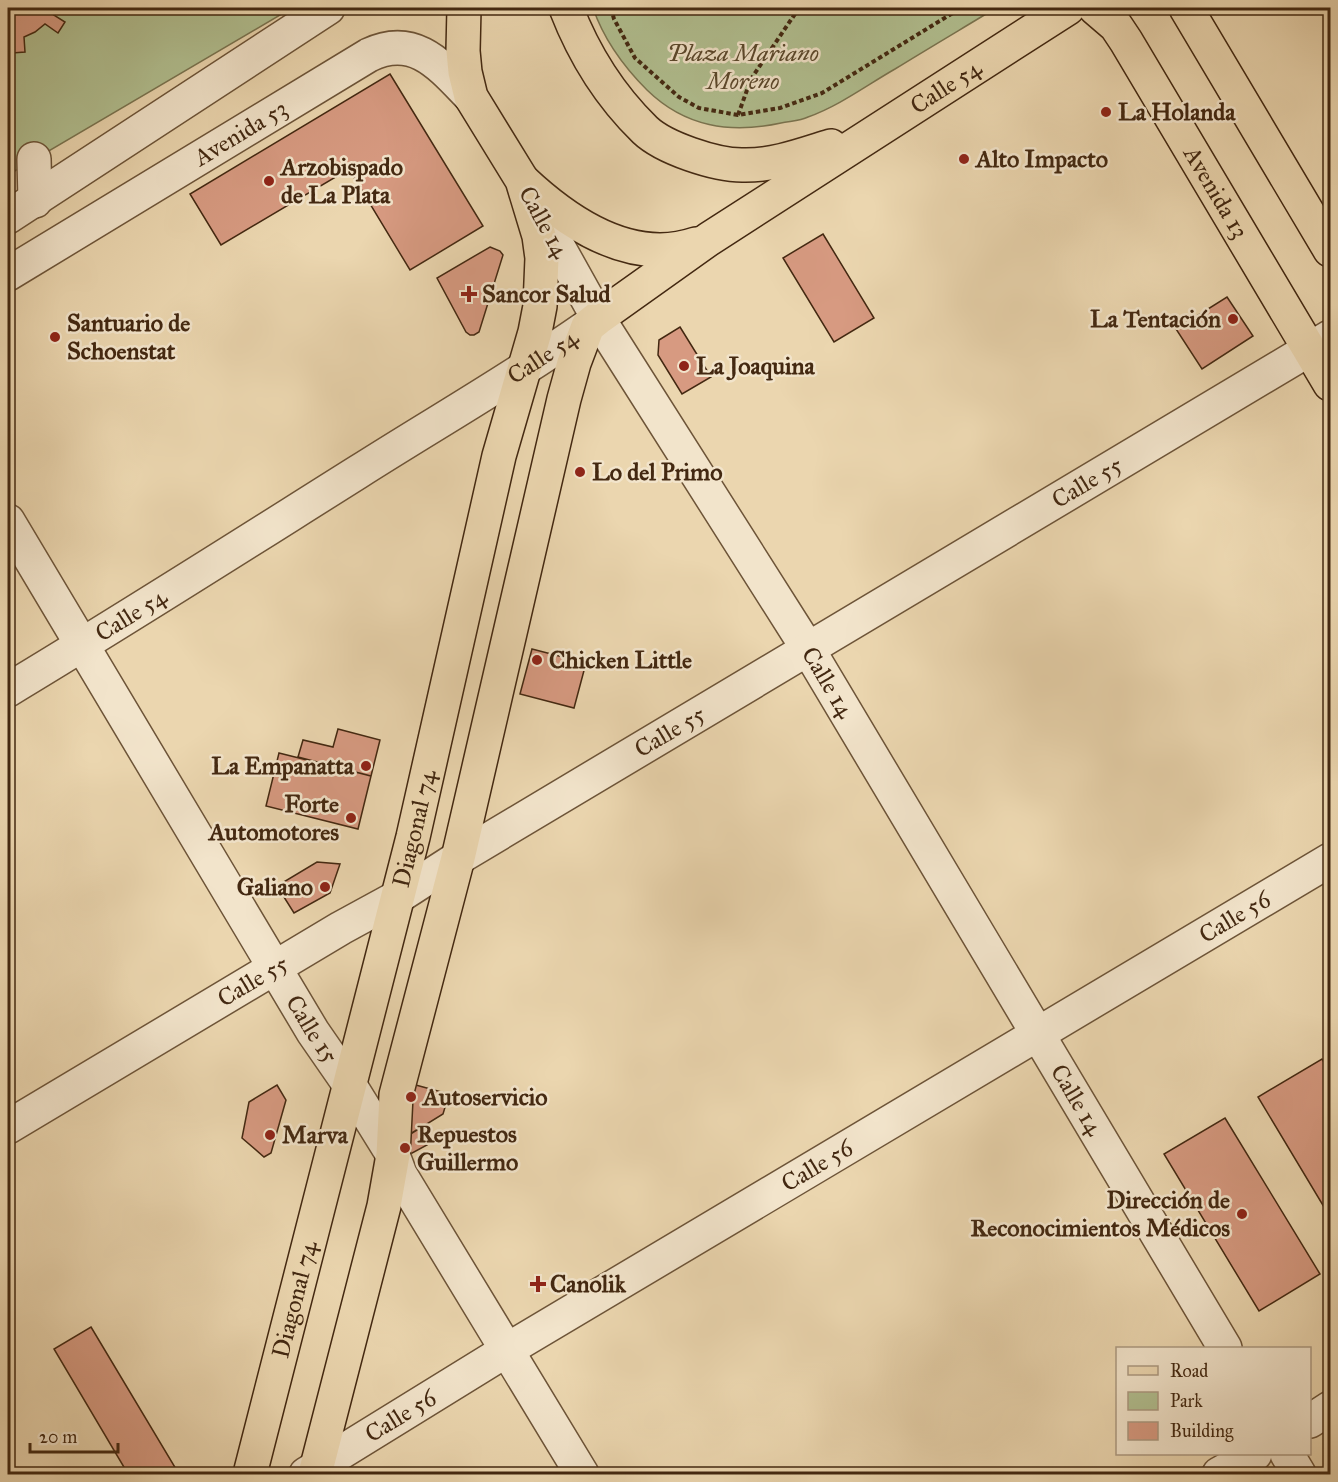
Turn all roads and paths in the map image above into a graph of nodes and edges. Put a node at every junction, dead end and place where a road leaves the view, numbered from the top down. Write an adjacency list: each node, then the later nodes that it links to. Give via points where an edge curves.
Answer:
1 (328, 8): 15 (street)
2 (464, 8): 10 (main road, Calle 14, via 463,51)
3 (566, 8): 12 (main road, via 577,36 608,87 646,131 682,152 741,165 780,162)
4 (611, 8): 11 (path, via 635,58 680,97 699,108)
5 (799, 8): 11 (path, via 751,79)
6 (961, 8): 11 (path, via 822,93 780,108)
7 (1068, 8): 12 (main road, Calle 54)
8 (1095, 8): 20 (main road, Avenida 13, via 1116,26)
9 (1186, 8): 17 (main road)
10 (471, 97): 14 (main road, Calle 14); 18 (street, Avenida 53, via 426,55 398,47 383,48)
11 (738, 114)
12 (869, 134): 16 (main road, Calle 54)
13 (34, 159): 15 (street)
14 (522, 180): 16 (main road, via 555,209 613,241 672,250); 19 (street, Calle 14); 21 (main road, Diagonal 74, via 542,258 540,306)
15 (21, 209)
16 (709, 239): 19 (main road, Calle 54)
17 (1330, 250)
18 (8, 274)
19 (593, 322): 21 (street, Calle 54); 25 (street, Calle 14); 27 (main road, Diagonal 74, via 574,363 553,443)
20 (1320, 343): 22 (main road, Avenida 13); 25 (street, Calle 55)
21 (524, 370): 24 (street, Calle 54); 29 (main road, Diagonal 74, via 499,456)
22 (1330, 384)
23 (8, 521): 24 (street, Calle 15)
24 (82, 645): 26 (street, Calle 54); 30 (street, Calle 15)
25 (808, 648): 27 (street, Calle 55); 31 (street, Calle 14)
26 (8, 690)
27 (458, 858): 29 (street, Calle 55); 34 (main road, Diagonal 74, via 396,1095)
28 (1330, 860): 31 (street, Calle 56)
29 (396, 898): 30 (street, Calle 55); 32 (main road, Diagonal 74)
30 (276, 967): 32 (street, Calle 15, via 313,1032); 33 (street, Calle 55)
31 (1038, 1034): 35 (street, Calle 14); 36 (street, Calle 56)
32 (349, 1084): 34 (street, Calle 15); 42 (main road, Diagonal 74)
33 (8, 1127)
34 (393, 1155): 36 (street, Calle 15, via 400,1174); 41 (main road, Diagonal 74, via 384,1206)
35 (1223, 1347)
36 (507, 1350): 41 (street, Calle 56); 43 (street, Calle 15)
37 (1330, 1408): 38 (street)
38 (1311, 1420)
39 (1253, 1455): 44 (street)
40 (1288, 1455): 45 (street)
41 (313, 1473)
42 (250, 1474)
43 (582, 1474)
44 (1219, 1474)
45 (1299, 1474)

